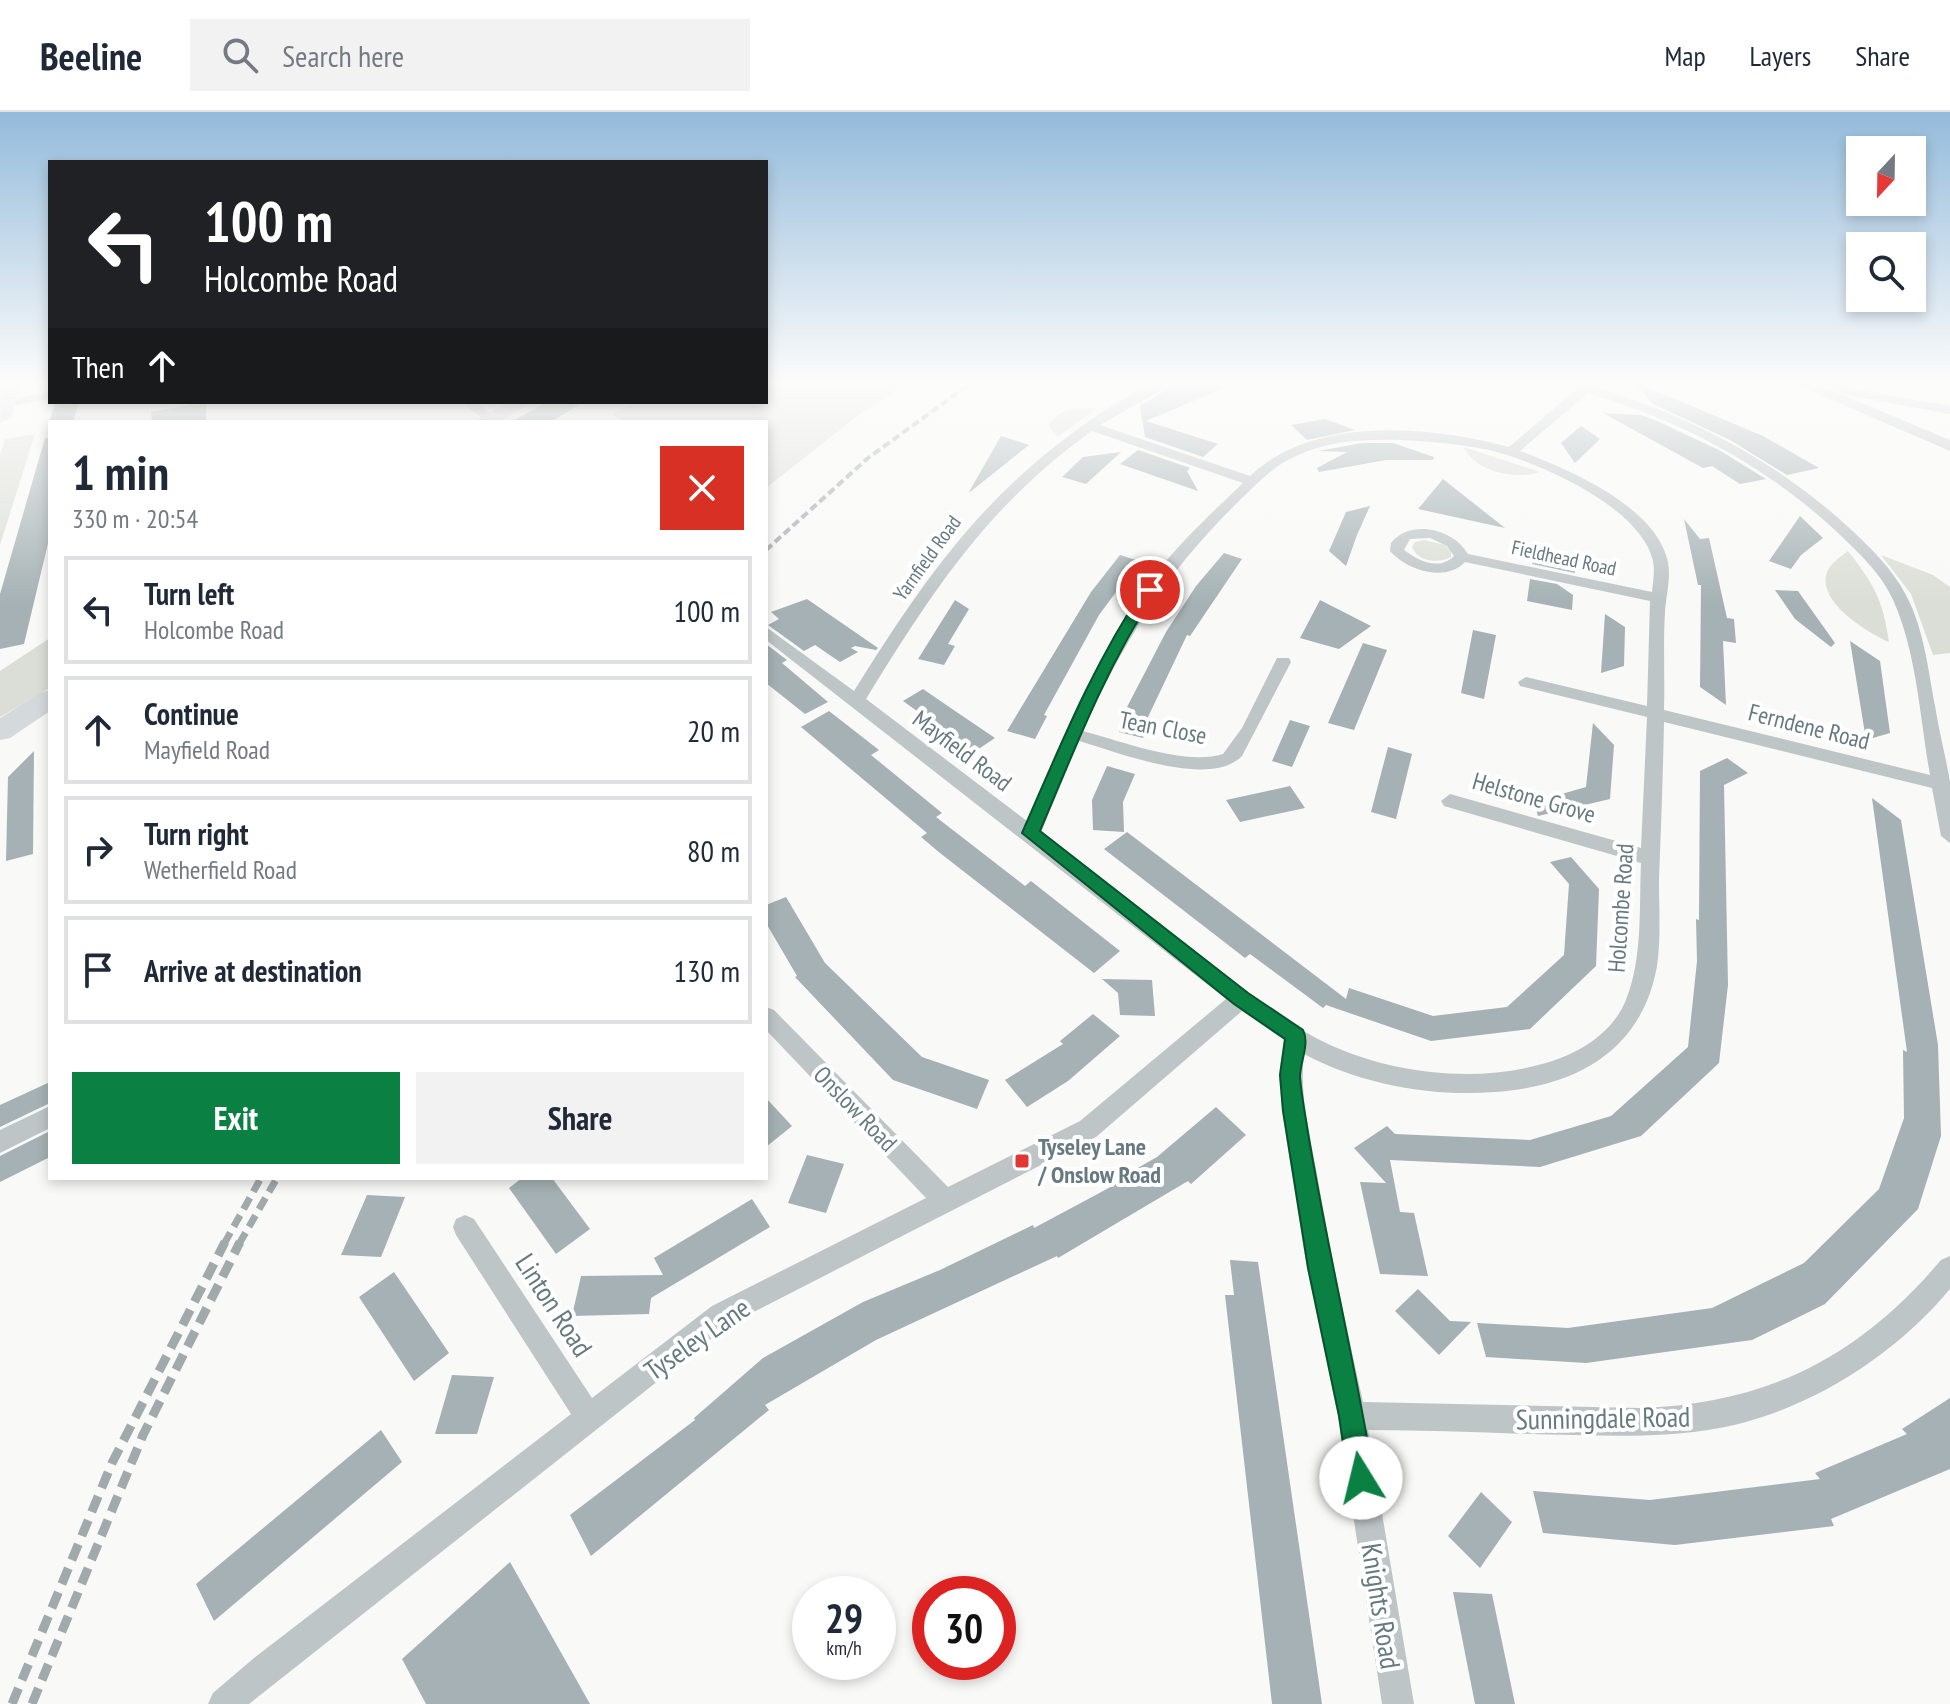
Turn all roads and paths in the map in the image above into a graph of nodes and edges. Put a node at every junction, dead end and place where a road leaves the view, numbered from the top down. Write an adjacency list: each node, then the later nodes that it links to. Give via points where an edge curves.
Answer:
1 (1051, 455): 13 (street, Yarnfield Road, via 1013,485 967,535 930,583)
2 (1175, 455): 6 (street)
3 (1290, 455): 6 (street, Holcombe Road)
4 (1518, 455): 8 (street, Holcombe Road, via 1583,485 1638,526 1662,561)
5 (1746, 455): 17 (street, via 1821,508 1893,586 1918,656)
6 (1253, 482): 16 (street, Holcombe Road, via 1192,540 1139,605)
7 (1462, 557): 8 (street, Fieldhead Road)
8 (1657, 598): 14 (street, Holcombe Road)
9 (768, 634): 13 (street, Mayfield Road)
10 (1283, 662): 16 (street, Tean Close, via 1245,735 1230,757 1218,762 1186,762)
11 (1526, 682): 14 (street, Ferndene Road)
12 (48, 700): 15 (main road)
13 (856, 701): 19 (street, Mayfield Road)
14 (1657, 714): 17 (street, Ferndene Road); 21 (street, Holcombe Road)
15 (8, 724)
16 (1073, 734): 19 (street, Holcombe Road)
17 (1945, 785): 20 (street)
18 (1450, 801): 21 (street, Helstone Grove)
19 (1031, 833): 22 (street, Mayfield Road)
20 (1950, 836)
21 (1650, 858): 24 (street, Holcombe Road, via 1647,963 1633,1011 1605,1044 1562,1068 1504,1083 1454,1085 1401,1077 1345,1060)
22 (1241, 999): 24 (street, Holcombe Road); 27 (street, Tyseley Lane, via 1088,1129)
23 (768, 1018): 27 (street, Onslow Road)
24 (1296, 1036): 30 (street, Knights Road, via 1290,1075 1294,1111)
25 (48, 1117): 26 (street)
26 (0, 1142)
27 (945, 1201): 31 (street, Tyseley Lane, via 721,1315)
28 (465, 1227): 31 (street, Linton Road)
29 (1950, 1269): 30 (street, Sunningdale Road, via 1901,1323 1865,1349 1751,1407 1648,1423)
30 (1352, 1416): 33 (street, Knights Road)
31 (589, 1418): 32 (street, Tyseley Lane)
32 (224, 1704)
33 (1398, 1704)

